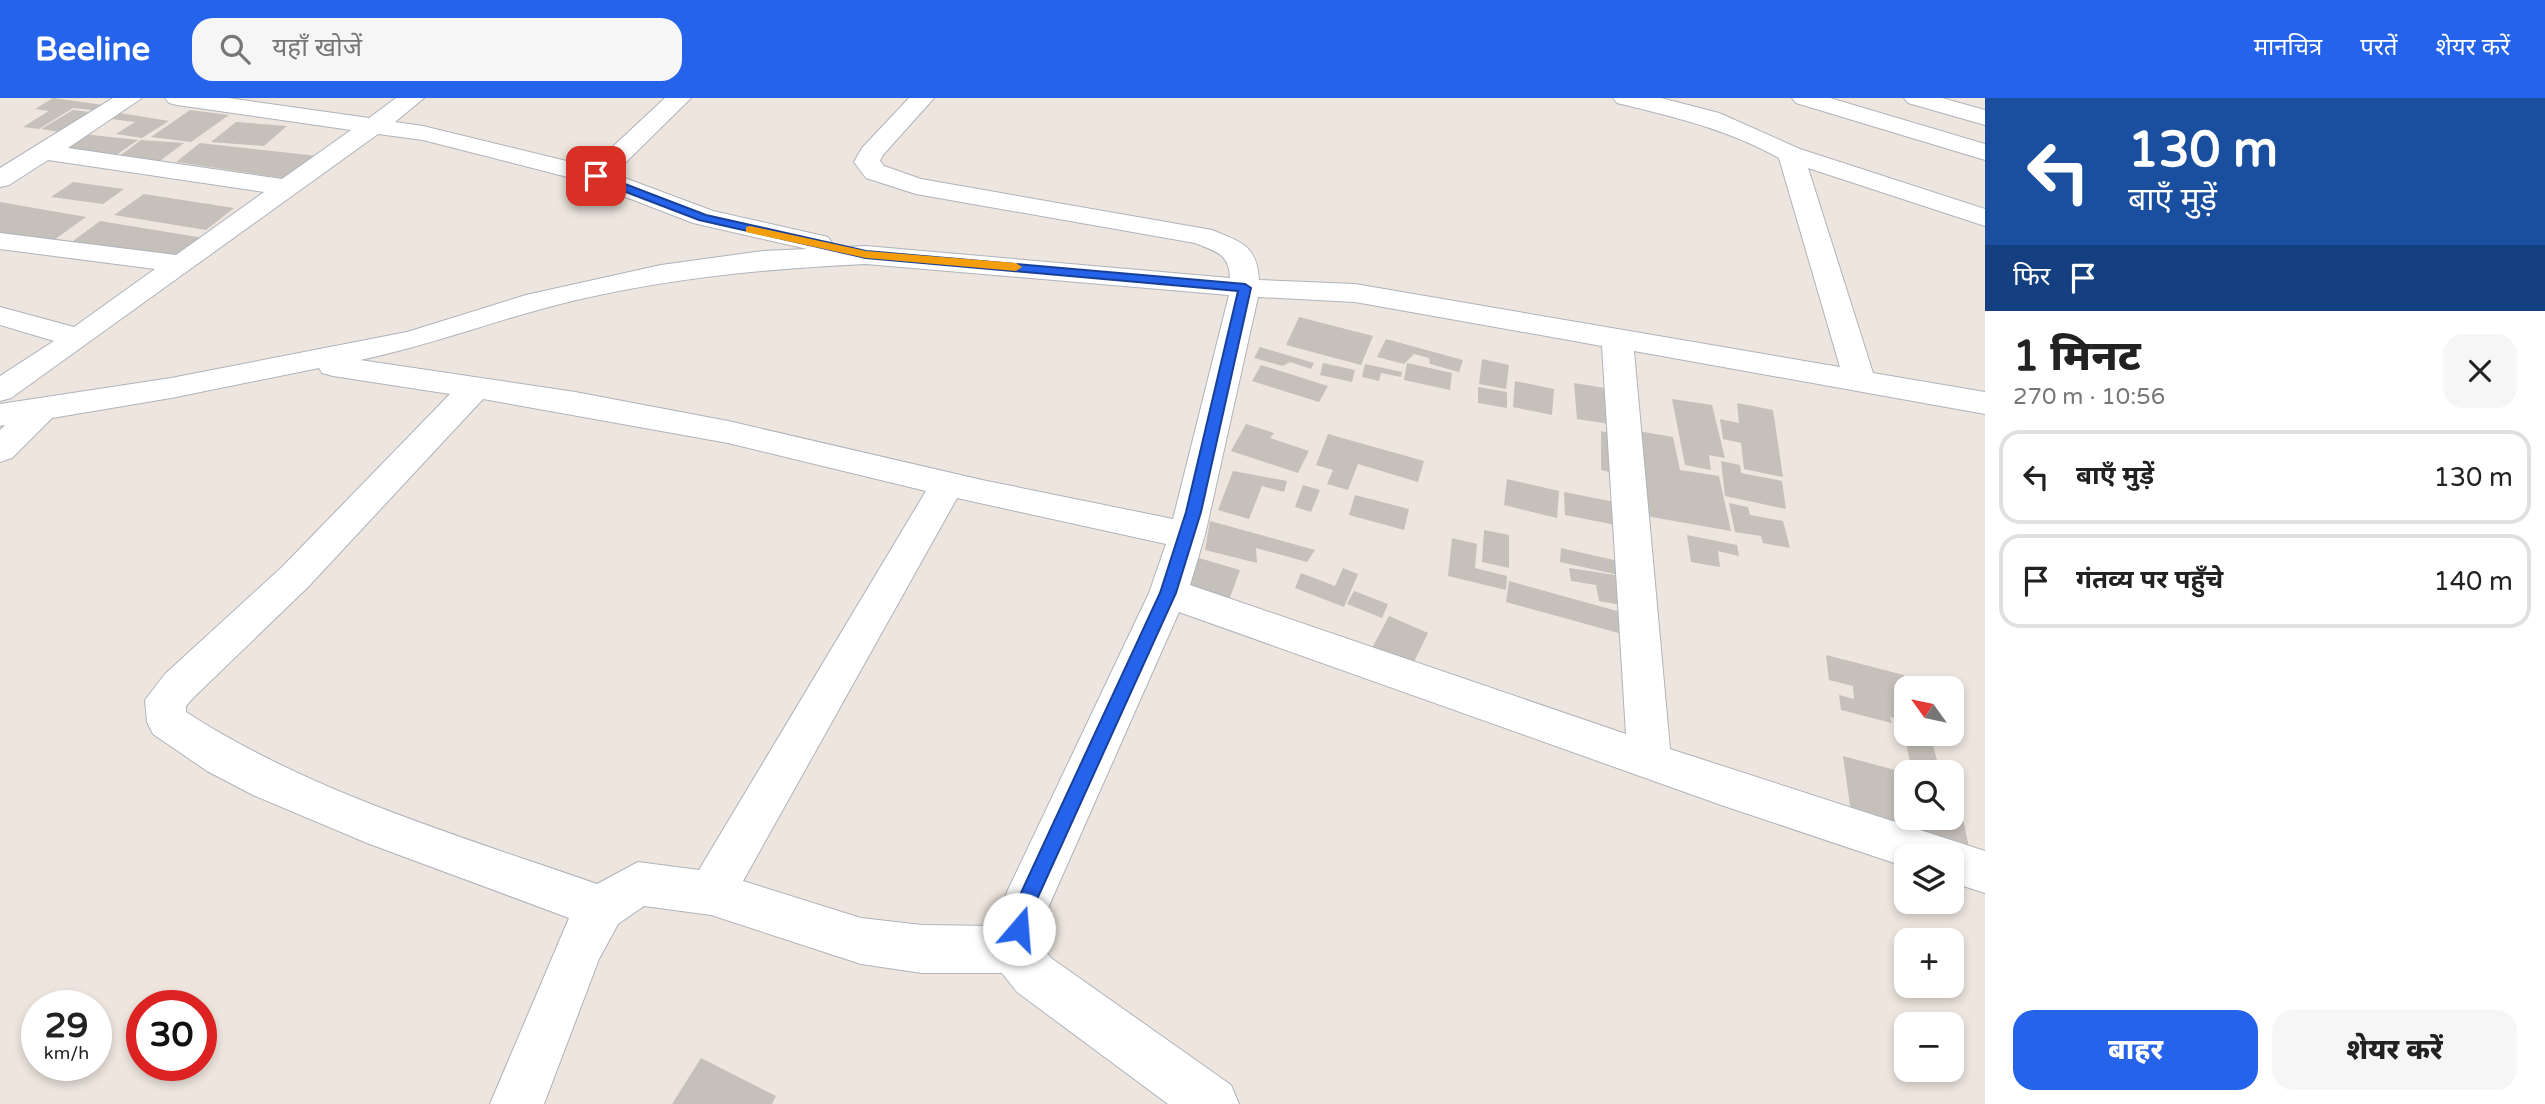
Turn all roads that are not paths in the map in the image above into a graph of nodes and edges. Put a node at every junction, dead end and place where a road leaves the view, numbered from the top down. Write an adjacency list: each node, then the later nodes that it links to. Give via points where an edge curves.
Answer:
1 (130, 98): 11 (street)
2 (177, 98): 10 (street)
3 (412, 98): 10 (street)
4 (679, 98): 15 (street)
5 (922, 98): 21 (street, via 871,153 867,162 875,172 916,186 1202,236 1236,250 1244,263)
6 (1625, 98): 13 (street, via 1725,123)
7 (1804, 98): 12 (street)
8 (1916, 98): 9 (street)
9 (1985, 118)
10 (374, 124): 15 (street); 16 (street)
11 (44, 152): 14 (street); 16 (street)
12 (1985, 152)
13 (1791, 153): 17 (street); 26 (street)
14 (6, 170)
15 (596, 176): 19 (street, via 703,217)
16 (290, 188): 20 (street)
17 (1985, 218)
18 (0, 242): 20 (street)
19 (866, 255): 21 (street); 25 (street, via 763,260 662,274 537,301 412,340)
20 (181, 264): 23 (street)
21 (1245, 288): 24 (street, via 1355,293); 34 (street)
22 (0, 316): 23 (street)
23 (79, 338): 28 (street)
24 (1617, 338): 26 (street); 36 (street)
25 (307, 362): 27 (street); 30 (street)
26 (1859, 379): 29 (street)
27 (475, 388): 33 (street, via 728,432); 41 (street, via 295,577 178,685 166,700 165,711 168,722 184,735 268,782)
28 (0, 391)
29 (1985, 403)
30 (43, 407): 31 (street); 32 (street)
31 (0, 415)
32 (0, 450)
33 (948, 484): 34 (street); 40 (street)
34 (1187, 535): 35 (street)
35 (1168, 593): 36 (street); 42 (street, via 1024,908)
36 (1649, 761): 37 (street)
37 (1898, 844)
38 (1964, 865): 39 (street)
39 (1985, 872)
40 (711, 893): 41 (street, via 638,884); 42 (street, via 861,941 922,949)
41 (601, 908): 43 (street, via 579,947)
42 (1014, 950): 44 (street, via 1034,975)
43 (517, 1104)
44 (1212, 1104)

